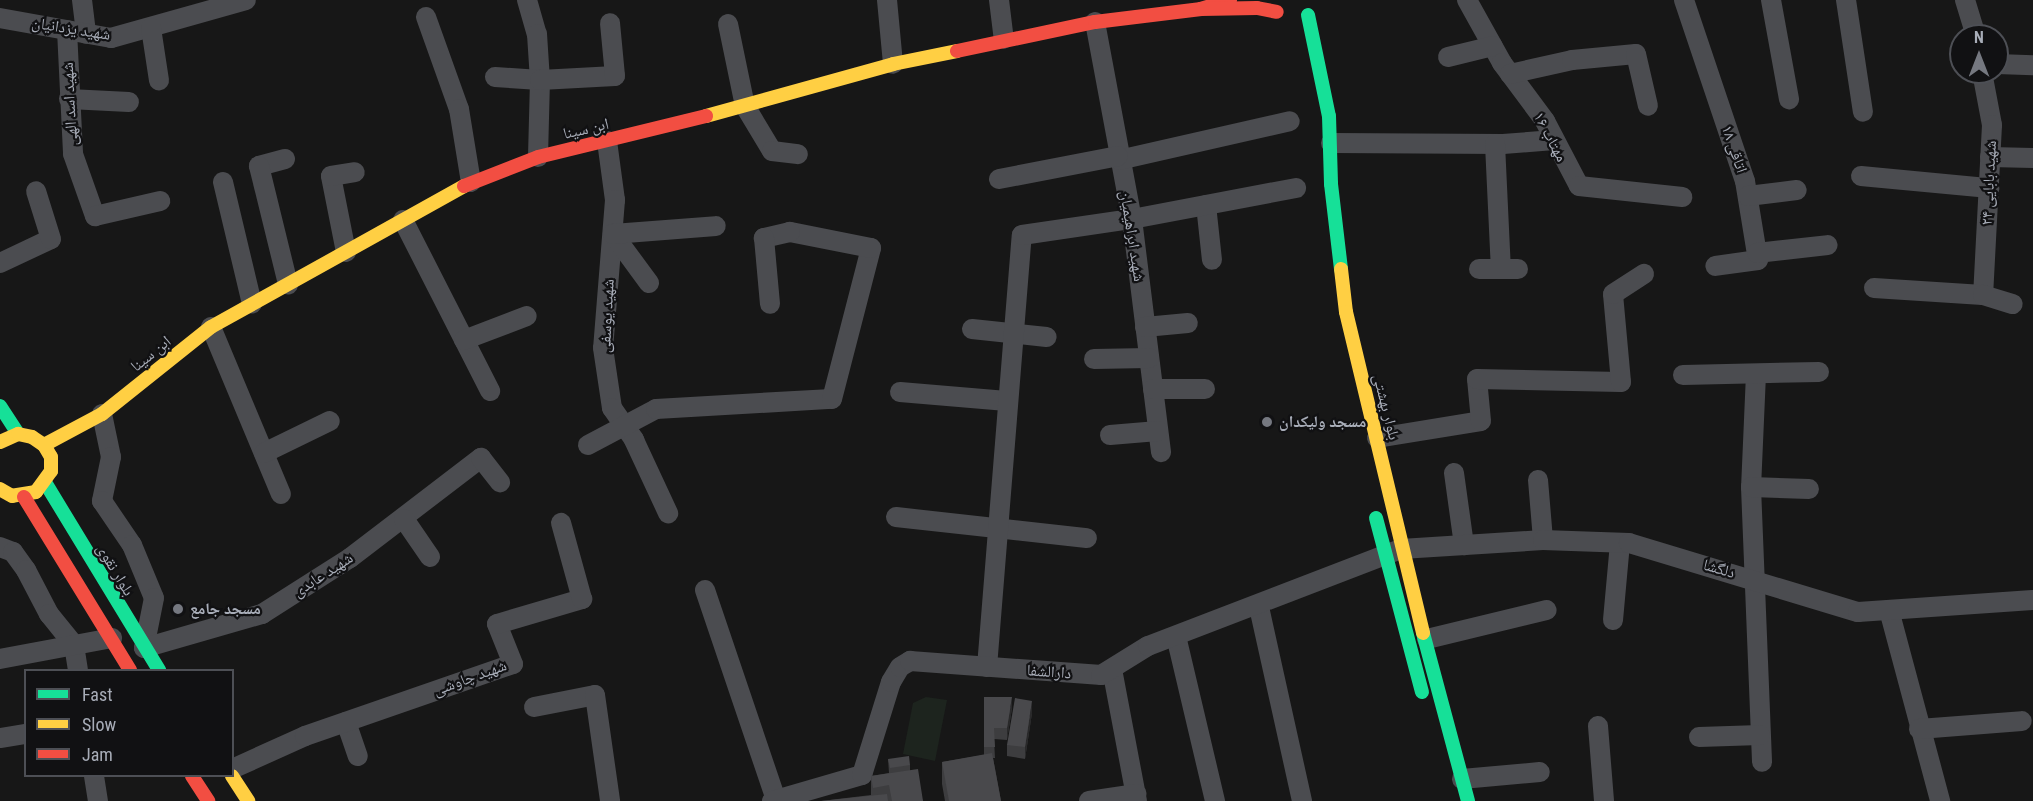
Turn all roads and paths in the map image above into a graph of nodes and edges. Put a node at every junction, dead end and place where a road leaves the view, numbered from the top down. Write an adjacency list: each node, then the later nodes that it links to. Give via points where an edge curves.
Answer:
1 (82, 0): 22 (street, شهید اسد الهی)
2 (246, 0): 21 (street, شهید یزدانیان)
3 (527, 0): 32 (street, via 537,34)
4 (887, 0): 26 (street)
5 (999, 0): 23 (street)
6 (1230, 0): 13 (main road)
7 (1268, 0): 14 (main road)
8 (1467, 0): 24 (street, مهتاب ۱۶)
9 (1684, 0): 62 (street, اتاقی ۱۸)
10 (1772, 0): 35 (street)
11 (1846, 0): 39 (street)
12 (1965, 0): 20 (street)
13 (1201, 9): 14 (main road, via 1257,8); 17 (main road, ابن سینا)
14 (1277, 12): 44 (main road, بلوار بهشتی, via 1290,18 1313,11)
15 (426, 17): 57 (street, via 459,109)
16 (0, 18): 22 (street, شهید یزدانیان)
17 (1095, 22): 23 (main road, ابن سینا); 48 (street, شهید ابراهیمیان)
18 (610, 23): 32 (street, via 615,76)
19 (728, 24): 37 (street)
20 (1972, 24)
21 (151, 28): 22 (street, شهید یزدانیان, via 111,38); 31 (street)
22 (77, 32): 34 (street, شهید اسد الهی)
23 (1004, 39): 26 (main road, ابن سینا)
24 (1493, 46): 25 (street); 29 (street, مهتاب ۱۶)
25 (1448, 57)
26 (893, 64): 37 (main road, ابن سینا)
27 (2009, 64): 28 (street)
28 (2033, 65)
29 (1510, 74): 38 (street, via 1572,60 1636,54); 42 (street, مهتاب ۱۶, via 1545,121)
30 (495, 77): 32 (street)
31 (159, 80)
32 (540, 80): 47 (street)
33 (1984, 84): 49 (street, شهید بابایی ۲۴, via 1992,125)
34 (69, 99): 36 (street); 64 (street, شهید اسد الهی, via 73,154 95,216)
35 (1789, 99)
36 (129, 102)
37 (745, 106): 43 (main road, ابن سینا); 46 (street, via 772,151)
38 (1648, 106)
39 (1863, 112)
40 (1290, 121): 48 (street)
41 (1314, 123): 53 (main road)
42 (1554, 140): 45 (street); 63 (street, مهتاب ۱۶, via 1579,186)
43 (607, 141): 47 (main road, ابن سینا); 69 (street, شهید یوسفی, via 615,200)
44 (1331, 143): 45 (street); 88 (main road, بلوار بهشتی, via 1331,184)
45 (1495, 144): 76 (street, via 1510,269)
46 (798, 154)
47 (538, 157): 57 (main road, ابن سینا)
48 (1119, 158): 55 (street); 66 (street, شهید ابراهیمیان)
49 (1990, 158): 50 (street); 59 (street, شهید بابایی ۲۴)
50 (2033, 158)
51 (285, 159): 79 (street, via 260,166)
52 (355, 172): 71 (street, via 331,176)
53 (1315, 175)
54 (1861, 176): 59 (street)
55 (999, 179)
56 (223, 182): 82 (street)
57 (471, 182): 67 (main road, ابن سینا)
58 (1296, 188): 65 (street)
59 (1989, 188): 81 (street, شهید بابایی ۲۴)
60 (1797, 190): 62 (street)
61 (36, 191): 74 (street, via 51,239)
62 (1748, 196): 72 (street, اتاقی ۱۸)
63 (1682, 197)
64 (160, 201)
65 (1206, 206): 66 (street); 73 (street)
66 (1132, 219): 90 (street, شهید ابراهیمیان); 92 (street, via 1022,235)
67 (403, 220): 71 (main road, ابن سینا); 94 (street)
68 (716, 226): 69 (street)
69 (613, 234): 78 (street); 108 (street, شهید یوسفی, via 603,348 612,408)
70 (1828, 245): 72 (street)
71 (346, 252): 79 (main road, ابن سینا)
72 (1757, 253): 75 (street, via 1758,260)
73 (1212, 260)
74 (0, 263)
75 (1715, 266)
76 (1479, 268)
77 (1644, 274): 112 (street, via 1613,294 1621,382 1477,379 1481,421)
78 (649, 283)
79 (288, 284): 82 (main road, ابن سینا)
80 (1874, 288): 81 (street)
81 (1983, 295): 84 (street)
82 (252, 304): 89 (main road, ابن سینا)
83 (770, 304): 108 (street, via 764,238 790,232 872,248 832,399 656,409)
84 (2013, 304)
85 (1331, 315): 88 (main road)
86 (527, 316): 94 (street)
87 (1188, 323): 90 (street)
88 (1348, 323): 112 (main road, بلوار بهشتی)
89 (211, 327): 106 (main road, ابن سینا); 117 (street)
90 (1145, 327): 95 (street, شهید ابراهیمیان)
91 (972, 329): 92 (street)
92 (1013, 333): 93 (street); 104 (street)
93 (1047, 337)
94 (464, 340): 102 (street)
95 (1149, 358): 96 (street); 101 (street, شهید ابراهیمیان)
96 (1094, 359)
97 (1819, 372): 99 (street)
98 (1683, 375): 99 (street)
99 (1756, 375): 122 (street)
100 (1205, 388): 101 (street)
101 (1153, 389): 109 (street, شهید ابراهیمیان)
102 (490, 391)
103 (900, 392): 104 (street)
104 (1007, 401): 132 (street)
105 (0, 406): 110 (main road)
106 (102, 414): 114 (main road, ابن سینا); 151 (street, via 111,457 102,501 132,545 154,598)
107 (330, 421): 117 (street)
108 (624, 426): 115 (street); 128 (street, شهید یوسفی)
109 (1158, 431): 111 (street); 116 (street, شهید ابراهیمیان)
110 (18, 434): 113 (main road); 114 (main road, via 32,436)
111 (1110, 435)
112 (1377, 438): 138 (main road, بلوار بهشتی)
113 (0, 442)
114 (44, 445): 121 (main road, via 51,471)
115 (588, 445)
116 (1161, 452)
117 (264, 453): 125 (street)
118 (1454, 473): 136 (street)
119 (1538, 480): 134 (street)
120 (500, 482): 130 (street, شهید عابدی, via 481,458)
121 (46, 484): 126 (main road); 151 (main road, بلوار نقوی)
122 (1751, 488): 124 (street); 140 (street)
123 (0, 489): 126 (main road)
124 (1809, 489)
125 (281, 495)
126 (24, 497): 148 (main road)
127 (1374, 506): 138 (main road, بلوار بهشتی)
128 (668, 513)
129 (896, 517): 132 (street)
130 (404, 519): 139 (street); 151 (street, شهید عابدی, via 262,614)
131 (561, 522): 161 (street, شهید چاوشی, via 582,599 497,624 513,664)
132 (996, 525): 133 (street); 153 (street)
133 (1087, 538)
134 (1543, 540): 135 (street, دلگشا); 136 (street, دلگشا)
135 (1620, 543): 140 (street, دلگشا); 146 (street)
136 (1464, 545): 138 (street, دلگشا)
137 (0, 547): 150 (street, via 13,552 49,614)
138 (1392, 553): 143 (street, دارالشفا); 149 (main road, بلوار بهشتی); 159 (main road, بلوار بهشتی)
139 (430, 557)
140 (1753, 579): 145 (street, دلگشا, via 1806,599 1858,612); 165 (street)
141 (705, 590): 177 (street)
142 (2033, 600): 145 (street, دلگشا)
143 (1259, 607): 147 (street, دارالشفا); 184 (street)
144 (1547, 610): 149 (street)
145 (1889, 610): 163 (street)
146 (1613, 620)
147 (1176, 636): 157 (street, دارالشفا, via 1148,646); 183 (street)
148 (112, 638): 150 (street); 155 (main road)
149 (1427, 639): 175 (main road, بلوار بهشتی)
150 (74, 645): 152 (street); 154 (street)
151 (144, 648): 156 (main road, بلوار نقوی)
152 (0, 659)
153 (987, 667): 157 (street, دارالشفا, via 1101,675); 177 (street, دارالشفا, via 910,661 900,667 891,682 862,775)
154 (78, 669)
155 (129, 669)
156 (158, 669)
157 (1112, 669): 176 (street)
158 (534, 707): 181 (street, via 595,695)
159 (1426, 707)
160 (2022, 721): 163 (street)
161 (346, 722): 168 (street); 170 (street, شهید چاوشی)
162 (1598, 726): 186 (street)
163 (1919, 729): 187 (street)
164 (24, 734): 167 (street)
165 (1760, 735): 166 (street); 169 (street)
166 (1699, 737)
167 (0, 738)
168 (358, 756)
169 (1762, 762)
170 (234, 768)
171 (1540, 772): 175 (street)
172 (94, 777): 178 (street)
173 (193, 777): 179 (main road)
174 (233, 777): 180 (main road)
175 (1462, 779): 185 (main road, بلوار بهشتی)
176 (1136, 797): 182 (street)
177 (774, 800)
178 (98, 801)
179 (208, 801)
180 (248, 801)
181 (610, 801)
182 (1089, 801)
183 (1215, 801)
184 (1302, 801)
185 (1468, 801)
186 (1604, 801)
187 (1940, 801)

